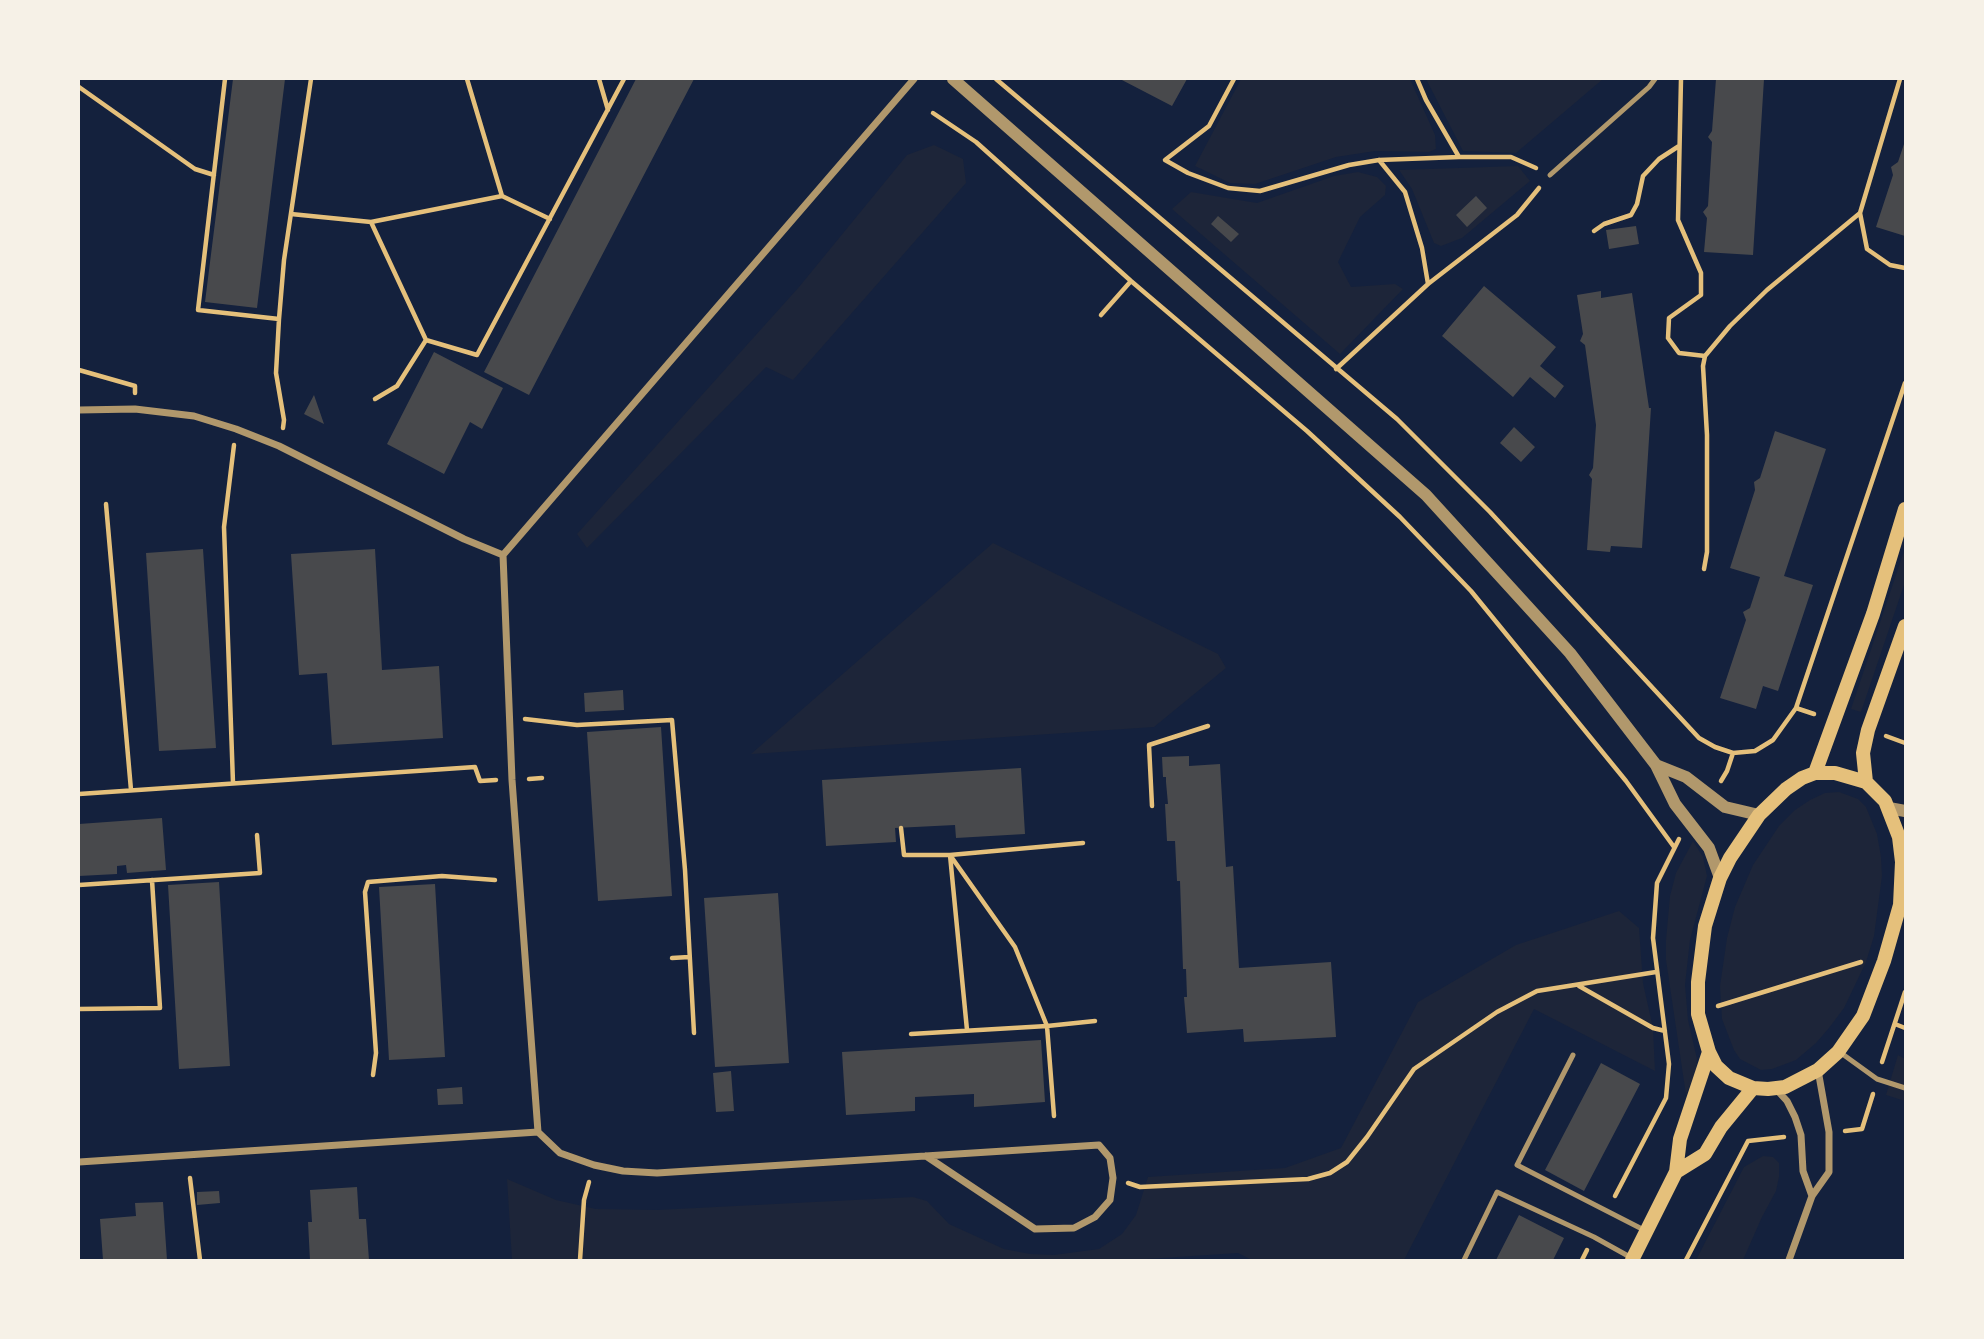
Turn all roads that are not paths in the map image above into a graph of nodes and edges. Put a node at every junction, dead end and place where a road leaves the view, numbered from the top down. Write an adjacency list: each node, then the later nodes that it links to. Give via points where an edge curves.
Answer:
1 (914, 79): 7 (street)
2 (953, 79): 9 (street, via 1426,495 1570,653)
3 (1655, 79): 4 (lane)
4 (1550, 175)
5 (79, 410): 7 (street, via 135,409 194,416 236,429)
6 (1905, 509): 10 (main road, via 1873,614)
7 (503, 555): 25 (street, via 512,780)
8 (1905, 626): 11 (main road, via 1868,730 1863,753)
9 (1656, 765): 14 (street, via 1686,777 1725,807); 16 (street, via 1675,804 1709,848)
10 (1815, 773): 11 (main road); 14 (main road, via 1786,789)
11 (1866, 782): 12 (main road)
12 (1889, 808): 13 (street); 15 (main road)
13 (1905, 811)
14 (1759, 815): 16 (main road)
15 (1904, 861): 17 (main road)
16 (1720, 878): 18 (main road, via 1705,926 1698,982 1698,1014)
17 (1903, 906): 19 (main road, via 1863,1016)
18 (1709, 1052): 22 (main road, via 1729,1078); 28 (main road, via 1680,1139)
19 (1838, 1052): 21 (main road); 24 (lane, via 1877,1079)
20 (1573, 1055): 30 (lane, via 1517,1165)
21 (1818, 1070): 23 (main road); 29 (street, via 1830,1155 1829,1171)
22 (1753, 1088): 23 (main road); 28 (main road, via 1720,1127 1705,1154)
23 (1775, 1088): 29 (street, via 1795,1117 1803,1171)
24 (1905, 1088)
25 (538, 1132): 26 (street, via 560,1153 623,1171 657,1173); 27 (street)
26 (926, 1156): 26 (street, via 1035,1229 1074,1228 1095,1217 1110,1200 1110,1158 1099,1145)
27 (79, 1162)
28 (1676, 1172): 30 (main road)
29 (1812, 1196): 33 (street)
30 (1646, 1232): 31 (main road)
31 (1633, 1259): 32 (lane, via 1497,1192)
32 (1464, 1260)
33 (1790, 1260)

